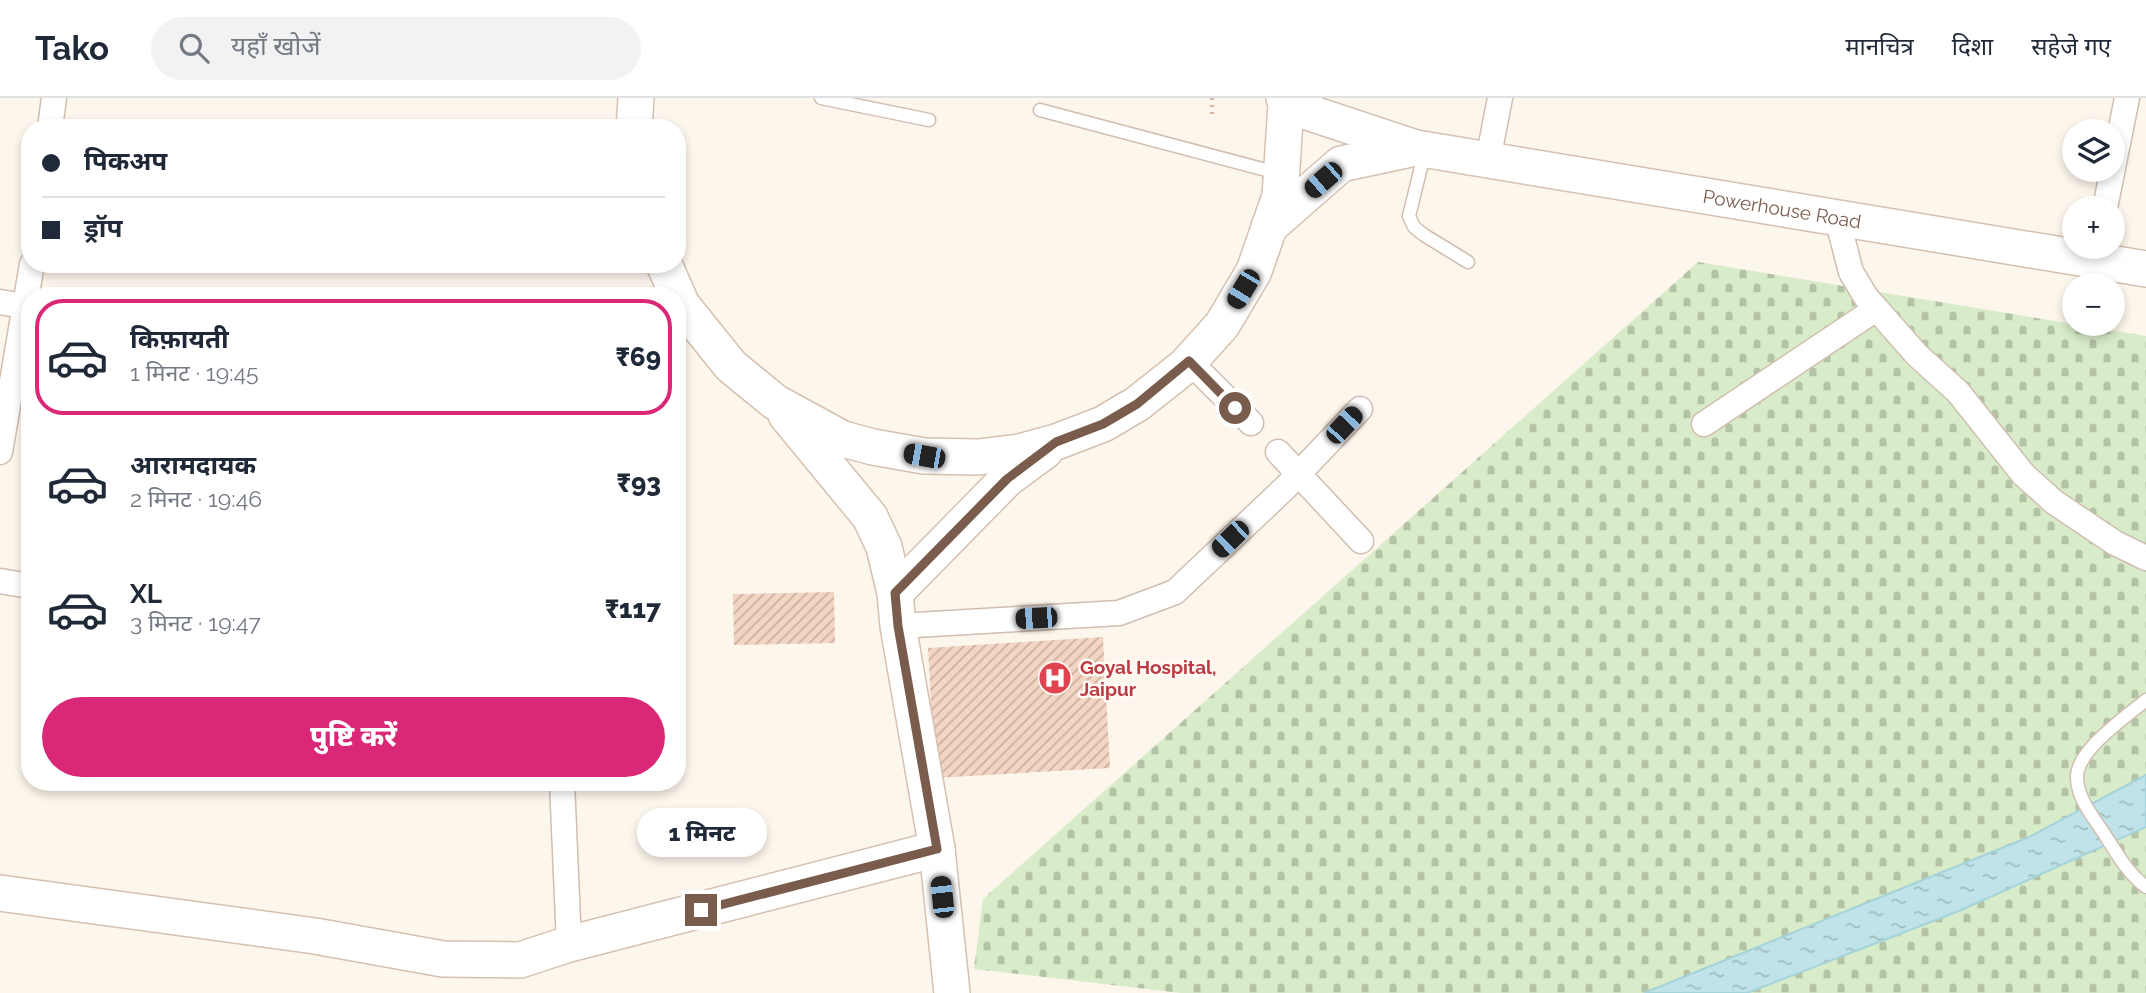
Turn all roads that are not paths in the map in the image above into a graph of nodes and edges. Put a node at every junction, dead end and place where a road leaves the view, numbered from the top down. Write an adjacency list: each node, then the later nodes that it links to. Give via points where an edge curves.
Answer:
1 (54, 98): 8 (street)
2 (636, 98): 9 (main road)
3 (821, 98): 10 (lane)
4 (1500, 98): 12 (street)
5 (2127, 98): 14 (street)
6 (1285, 102): 11 (main road); 13 (main road)
7 (1040, 110): 13 (lane)
8 (51, 119)
9 (635, 119)
10 (929, 120)
11 (1420, 149): 12 (main road, Powerhouse Road); 16 (main road, via 1341,164); 19 (lane, via 1409,216 1424,235)
12 (1488, 160): 15 (main road, Powerhouse Road)
13 (1281, 174): 16 (main road, via 1280,196)
14 (2107, 196)
15 (1837, 218): 17 (main road, Powerhouse Road); 23 (street, via 1851,272)
16 (1269, 227): 26 (main road, via 1254,271 1222,325)
17 (2062, 249)
18 (2113, 259): 20 (main road, Powerhouse Road)
19 (1468, 262)
20 (2146, 269)
21 (0, 302): 22 (street)
22 (21, 305)
23 (1876, 309): 30 (street); 36 (street, via 1958,392 2023,474 2054,502)
24 (686, 310): 27 (main road, via 731,366)
25 (21, 342): 32 (street)
26 (1189, 361): 29 (street); 31 (main road, via 1137,404 1103,424)
27 (775, 402): 31 (main road, via 844,439 924,456 978,457); 39 (main road, via 870,517 884,547)
28 (1360, 409): 34 (street)
29 (1251, 424)
30 (1704, 424)
31 (1056, 442): 39 (main road, via 1007,479)
32 (0, 452)
33 (1279, 452): 34 (street)
34 (1299, 473): 35 (street); 39 (street, via 1175,592 1119,613)
35 (1361, 541)
36 (2146, 558)
37 (0, 581): 38 (street)
38 (21, 584)
39 (897, 609): 42 (main road)
40 (2146, 700): 43 (lane, via 2084,755 2076,778 2084,803 2129,871)
41 (562, 791): 45 (street)
42 (937, 849): 45 (main road); 46 (main road)
43 (2146, 887)
44 (0, 893): 45 (main road, via 315,936 443,959 520,960)
45 (569, 944)
46 (952, 993)

